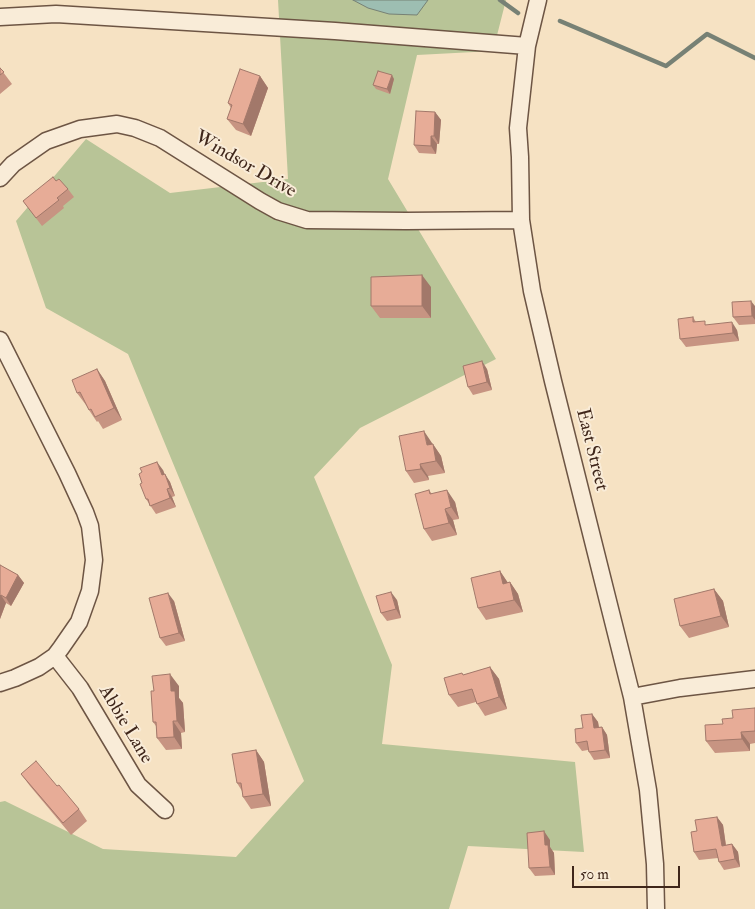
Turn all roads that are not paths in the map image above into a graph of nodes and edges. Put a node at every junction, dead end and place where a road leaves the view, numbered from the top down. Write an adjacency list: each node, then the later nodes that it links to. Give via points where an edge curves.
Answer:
1 (538, 0): 3 (street, East Street)
2 (0, 17): 3 (street, via 56,14)
3 (527, 46): 5 (street, East Street, via 518,128)
4 (0, 178): 5 (street, Windsor Drive, via 13,164 46,140 80,129 117,124 160,138 260,201 278,211 307,220)
5 (521, 220): 10 (street, East Street, via 532,291)
6 (0, 340): 7 (street, via 68,473 90,526 94,560 90,591 79,622)
7 (55, 656): 9 (street, via 39,667); 11 (street, Abbie Lane, via 80,688 138,785)
8 (755, 679): 10 (street)
9 (0, 683)
10 (632, 697): 12 (street, East Street, via 648,790)
11 (166, 810)
12 (656, 909)

